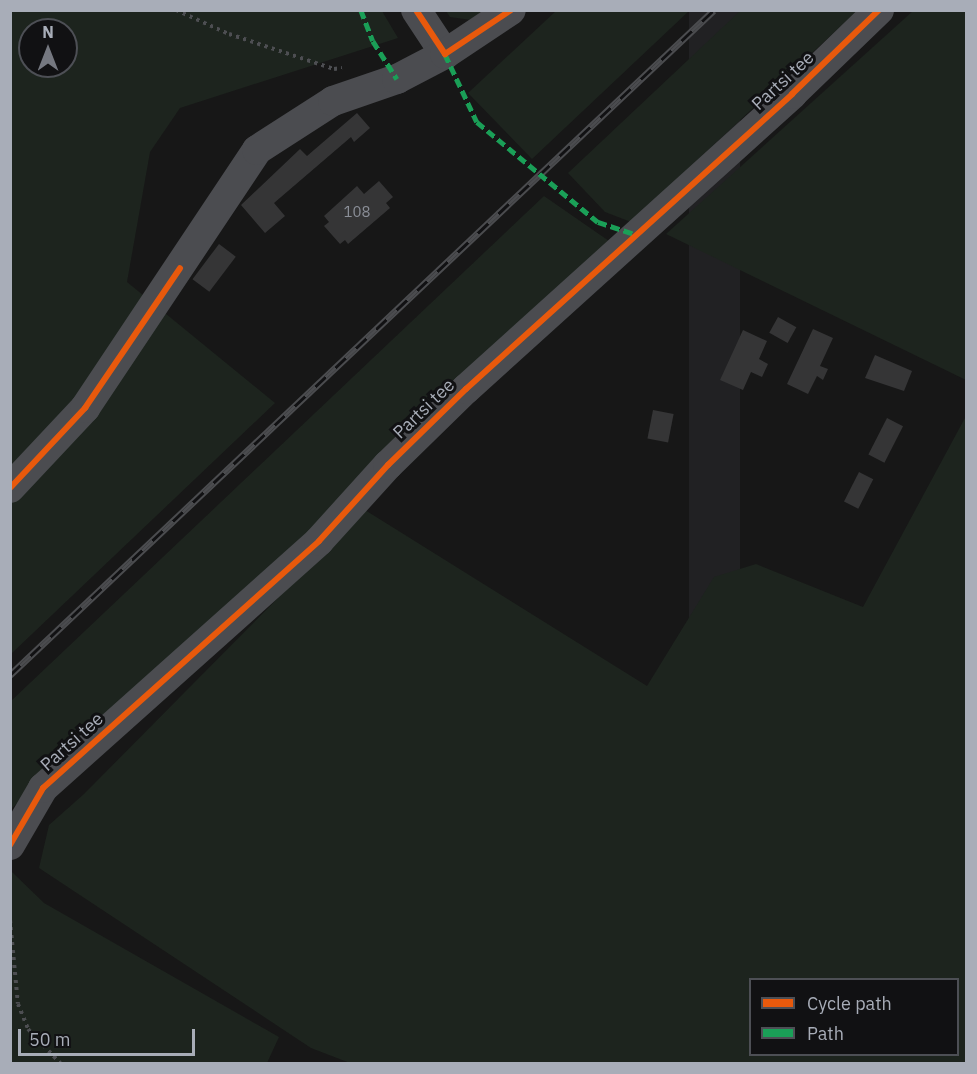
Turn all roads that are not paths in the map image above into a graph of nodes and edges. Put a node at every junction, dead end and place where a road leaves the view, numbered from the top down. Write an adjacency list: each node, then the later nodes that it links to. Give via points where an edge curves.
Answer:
1 (416, 10): 4 (street)
2 (511, 10): 4 (street)
3 (879, 10): 6 (street, Partsi tee, via 784,102 466,388 319,541 43,788)
4 (445, 54): 5 (street, via 397,79 333,101 256,150 85,408)
5 (10, 488)
6 (10, 845)

